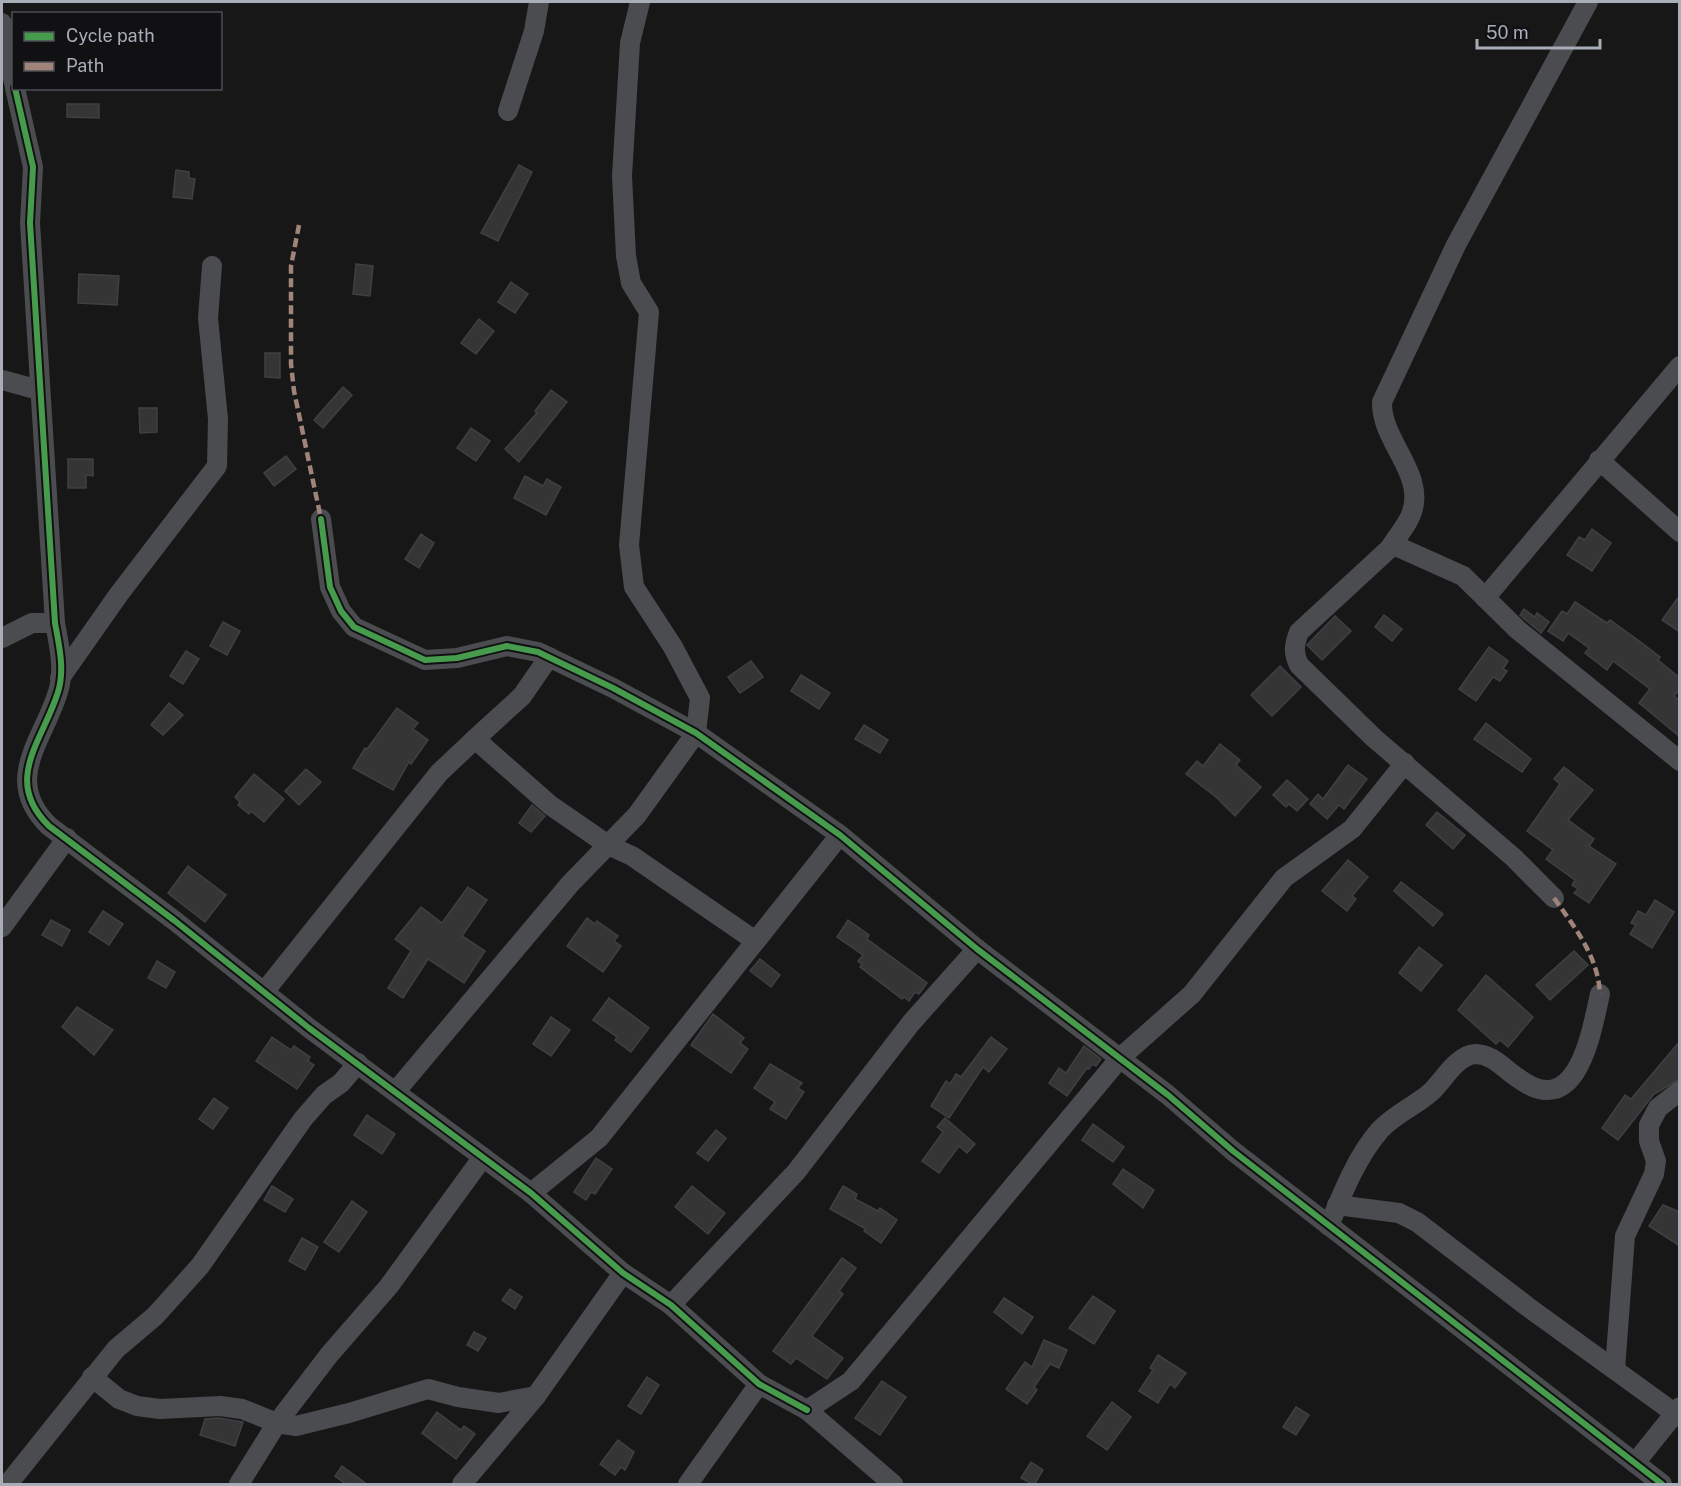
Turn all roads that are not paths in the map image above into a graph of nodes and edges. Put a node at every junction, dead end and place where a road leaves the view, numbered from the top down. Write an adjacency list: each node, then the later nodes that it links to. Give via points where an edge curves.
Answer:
1 (539, 2): 7 (street, via 534,31)
2 (640, 2): 21 (street, via 630,43 622,176 631,283 649,312 629,545 634,588 673,647 699,698)
3 (1588, 2): 15 (street, via 1456,245 1382,402 1384,422 1414,490 1411,515)
4 (2, 23): 5 (street)
5 (12, 73)
6 (15, 90): 11 (street, via 33,167 30,223)
7 (508, 111)
8 (212, 266): 20 (street, via 208,318 218,418 217,466 118,594)
9 (1680, 366): 12 (street)
10 (2, 380): 11 (street)
11 (39, 390): 17 (street)
12 (1599, 460): 14 (street); 16 (street)
13 (321, 519): 19 (street, via 330,587 354,627 425,660 457,658 507,646)
14 (1680, 532)
15 (1390, 548): 16 (street, via 1396,546 1463,576); 24 (street, via 1299,632 1294,655 1299,665)
16 (1485, 598): 23 (street, via 1518,630)
17 (55, 624): 18 (street, via 32,623); 20 (street, via 61,655)
18 (2, 638)
19 (549, 657): 21 (street, via 614,687); 22 (street, via 522,696)
20 (60, 678): 26 (street, via 59,691 29,763 27,784 29,800 37,814)
21 (696, 733): 25 (street); 27 (street, via 637,815)
22 (475, 739): 27 (street, via 550,806); 32 (street, via 439,773)
23 (1680, 761)
24 (1405, 763): 28 (street); 34 (street, via 1352,829 1284,878 1192,994)
25 (840, 835): 30 (street); 31 (street)
26 (67, 838): 29 (street); 32 (street)
27 (608, 845): 30 (street, via 632,856); 37 (street, via 570,884)
28 (1554, 898)
29 (2, 927)
30 (754, 940): 39 (street, via 599,1138)
31 (977, 949): 34 (street); 43 (street, via 911,1023 796,1172)
32 (264, 992): 35 (street)
33 (1600, 994): 40 (street, via 1592,1030 1568,1083 1552,1091 1536,1089 1485,1055 1473,1054 1462,1059 1430,1094 1380,1130)
34 (1120, 1058): 41 (street); 48 (street, via 851,1381)
35 (358, 1063): 37 (street); 45 (street, via 303,1119 200,1266)
36 (1680, 1091): 44 (street, via 1658,1108 1649,1125 1649,1141 1656,1161 1625,1236)
37 (396, 1092): 38 (street)
38 (483, 1157): 39 (street); 50 (street, via 389,1286)
39 (531, 1193): 42 (street)
40 (1337, 1205): 41 (street); 44 (street, via 1399,1213 1417,1222)
41 (1329, 1226): 51 (street)
42 (623, 1273): 43 (street); 47 (street)
43 (671, 1305): 46 (street)
44 (1615, 1369): 49 (street)
45 (92, 1377): 50 (street, via 119,1399 137,1406 220,1406 242,1409); 52 (street)
46 (759, 1384): 48 (street); 55 (street)
47 (536, 1396): 50 (street, via 499,1403 428,1389 296,1426); 54 (street)
48 (807, 1410): 56 (street)
49 (1678, 1412): 51 (street)
50 (277, 1423): 53 (street)
51 (1635, 1463): 57 (street)
52 (8, 1485)
53 (239, 1485)
54 (462, 1485)
55 (688, 1485)
56 (893, 1485)
57 (1662, 1485)

